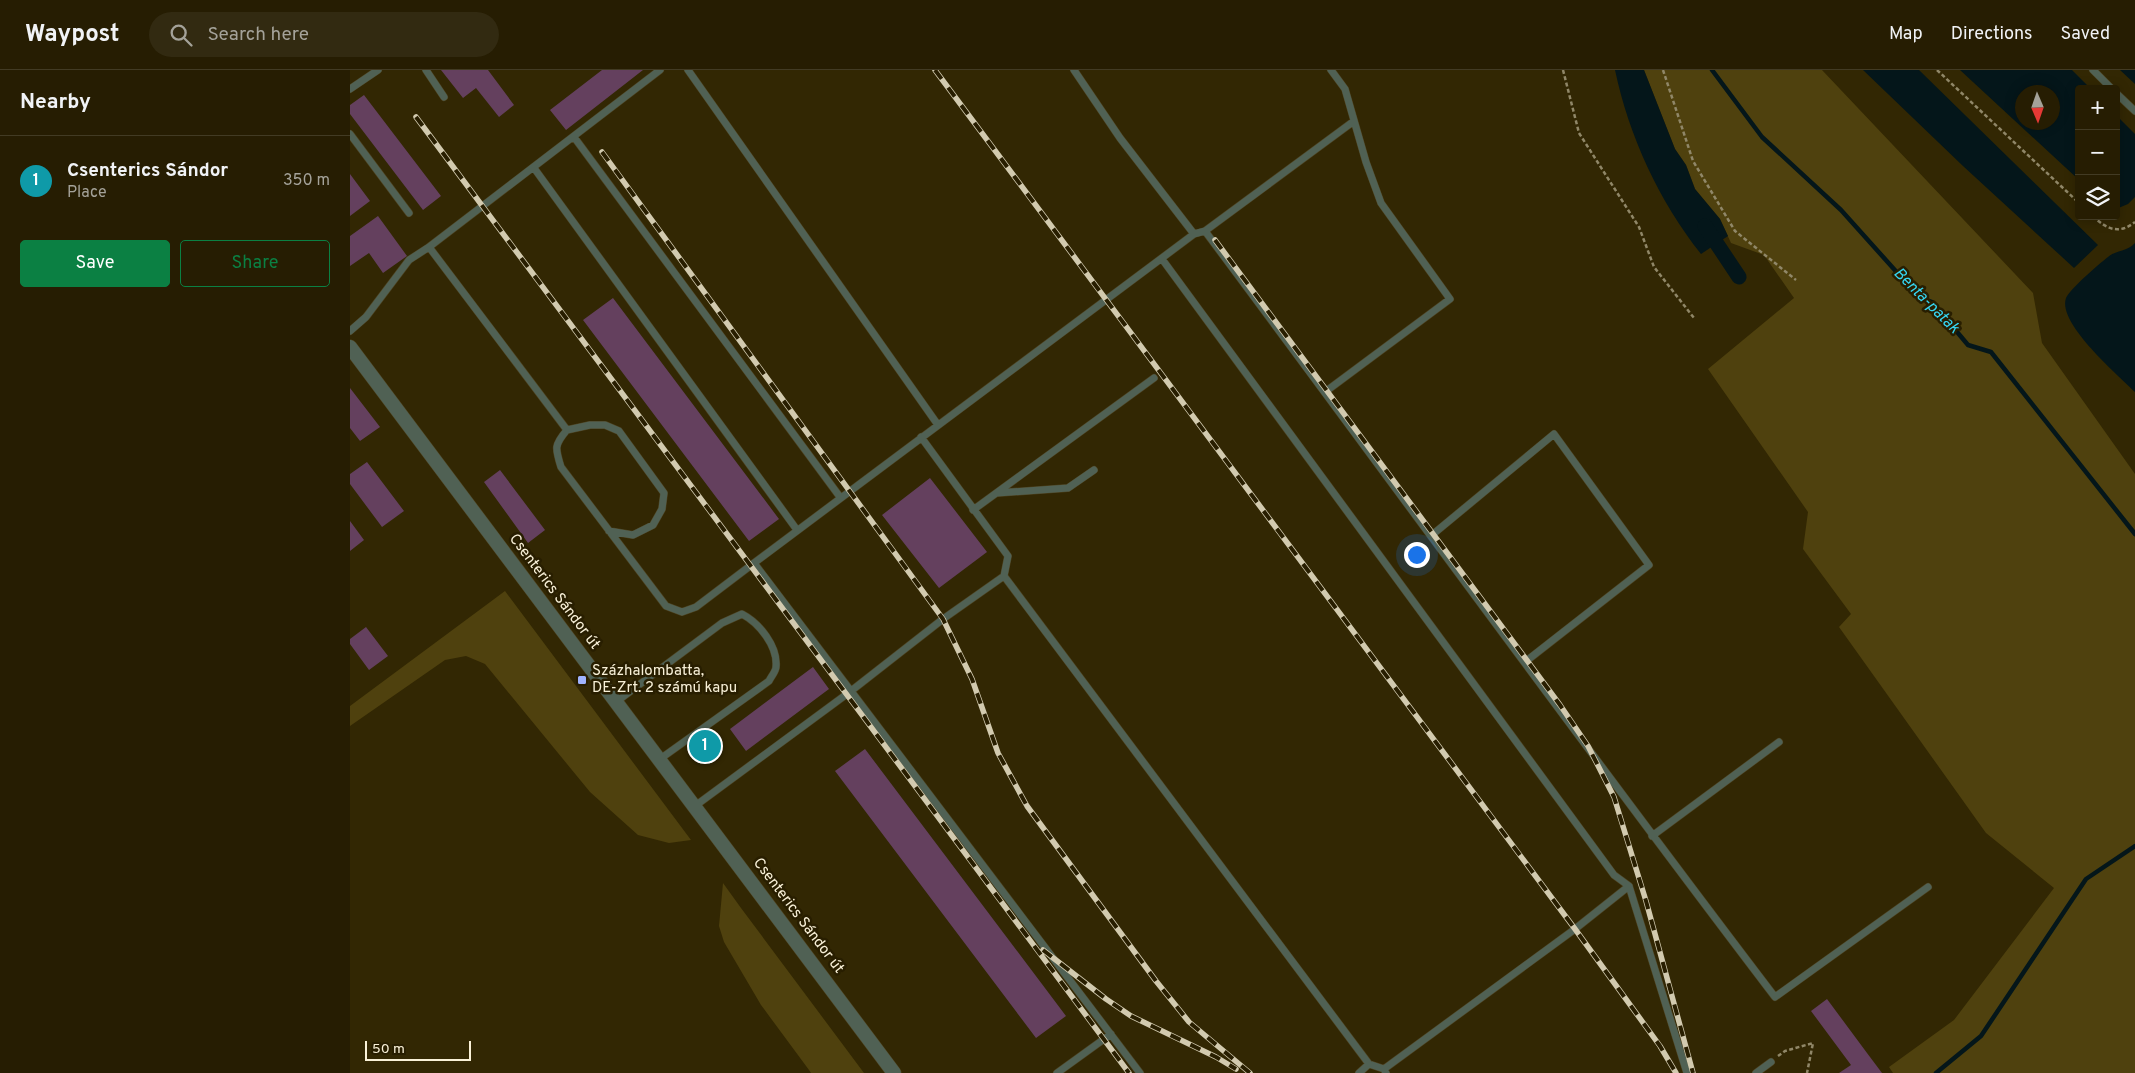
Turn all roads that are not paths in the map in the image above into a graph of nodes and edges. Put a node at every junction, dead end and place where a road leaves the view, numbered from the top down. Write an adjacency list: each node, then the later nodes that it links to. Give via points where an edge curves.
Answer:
1 (378, 70): 9 (lane)
2 (426, 70): 10 (lane)
3 (660, 70): 15 (lane)
4 (688, 70): 26 (lane)
5 (1074, 70): 19 (lane, via 1120,138)
6 (1331, 70): 13 (lane, via 1345,89)
7 (2093, 70): 8 (lane)
8 (2108, 85)
9 (350, 89)
10 (444, 97)
11 (2120, 97): 12 (lane)
12 (2135, 111)
13 (1354, 121): 18 (lane); 25 (lane, via 1381,203 1450,299)
14 (350, 134): 17 (lane)
15 (574, 137): 16 (lane); 31 (lane)
16 (534, 168): 20 (lane); 33 (lane)
17 (409, 213)
18 (1205, 231): 19 (lane); 25 (lane)
19 (1194, 234): 21 (lane)
20 (429, 246): 22 (lane, via 409,260 366,317); 27 (lane)
21 (1162, 259): 26 (lane); 45 (lane, via 1614,875)
22 (350, 331)
23 (350, 347): 40 (street, Csenterics Sándor út)
24 (1154, 378): 30 (lane)
25 (1325, 392): 35 (lane)
26 (938, 425): 28 (lane)
27 (567, 430): 34 (lane, via 558,440 556,450 561,467); 34 (lane, via 605,425 619,431 664,493 662,509 653,525 633,535)
28 (921, 438): 31 (lane); 32 (lane)
29 (1094, 470): 30 (lane, via 1068,488)
30 (997, 493): 32 (lane)
31 (840, 497): 33 (lane)
32 (973, 510): 37 (lane, via 1008,556)
33 (797, 530): 36 (lane)
34 (609, 531): 36 (lane, via 666,606 682,612 696,607)
35 (1432, 535): 38 (lane); 38 (lane, via 1554,434 1649,565)
36 (754, 563): 39 (lane)
37 (1004, 576): 39 (lane); 49 (lane)
38 (1525, 662): 44 (lane)
39 (851, 691): 43 (lane); 47 (lane)
40 (616, 702): 42 (street, Csenterics Sándor út); 42 (lane, via 722,623 742,614 753,620 775,650 776,668 769,681)
41 (1780, 742): 44 (lane)
42 (660, 760): 43 (street, Csenterics Sándor út)
43 (695, 806): 51 (street, Csenterics Sándor út)
44 (1652, 836): 46 (lane, via 1775,997)
45 (1629, 886): 50 (lane); 55 (lane)
46 (1928, 887)
47 (1112, 1034): 52 (lane); 53 (lane)
48 (1771, 1062): 56 (lane)
49 (1369, 1064): 50 (lane); 54 (lane)
50 (1385, 1071)
51 (894, 1073)
52 (1057, 1073)
53 (1140, 1073)
54 (1359, 1073)
55 (1687, 1073)
56 (1756, 1073)

